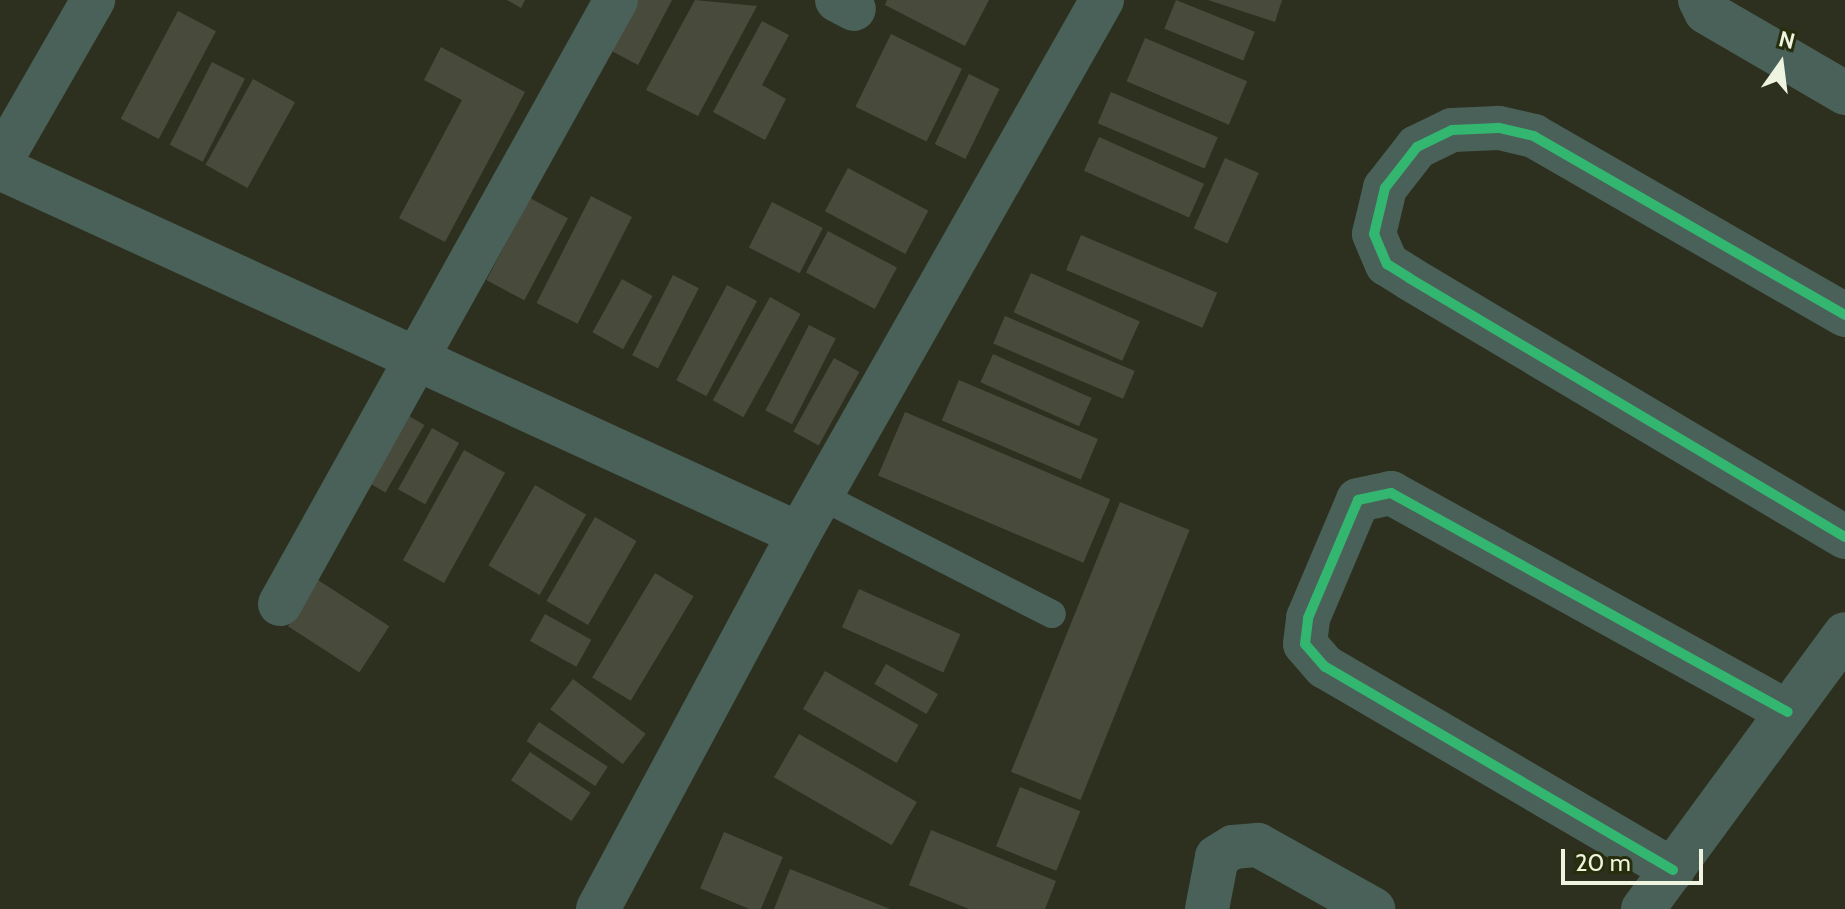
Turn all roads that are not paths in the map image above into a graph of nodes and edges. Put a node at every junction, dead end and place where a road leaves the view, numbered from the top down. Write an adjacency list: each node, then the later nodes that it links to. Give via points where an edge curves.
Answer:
1 (93, 0): 6 (street)
2 (616, 0): 9 (street)
3 (1102, 0): 10 (street)
4 (1700, 0): 5 (street, via 1706,12)
5 (1845, 93)
6 (0, 162)
7 (0, 168): 9 (street)
8 (1845, 315): 12 (street, via 1534,136 1498,128 1452,130 1417,147 1385,188 1374,234 1387,264)
9 (415, 358): 11 (street); 13 (street)
10 (823, 497): 11 (street); 14 (lane)
11 (799, 534): 18 (street)
12 (1845, 537)
13 (280, 604)
14 (1052, 614)
15 (1845, 634): 16 (street)
16 (1788, 712): 17 (street); 17 (street, via 1391,493 1358,500 1308,618 1305,644 1325,667)
17 (1655, 898)
18 (598, 909)
19 (1207, 909): 20 (street, via 1217,857 1233,847 1258,845)
20 (1373, 909)

